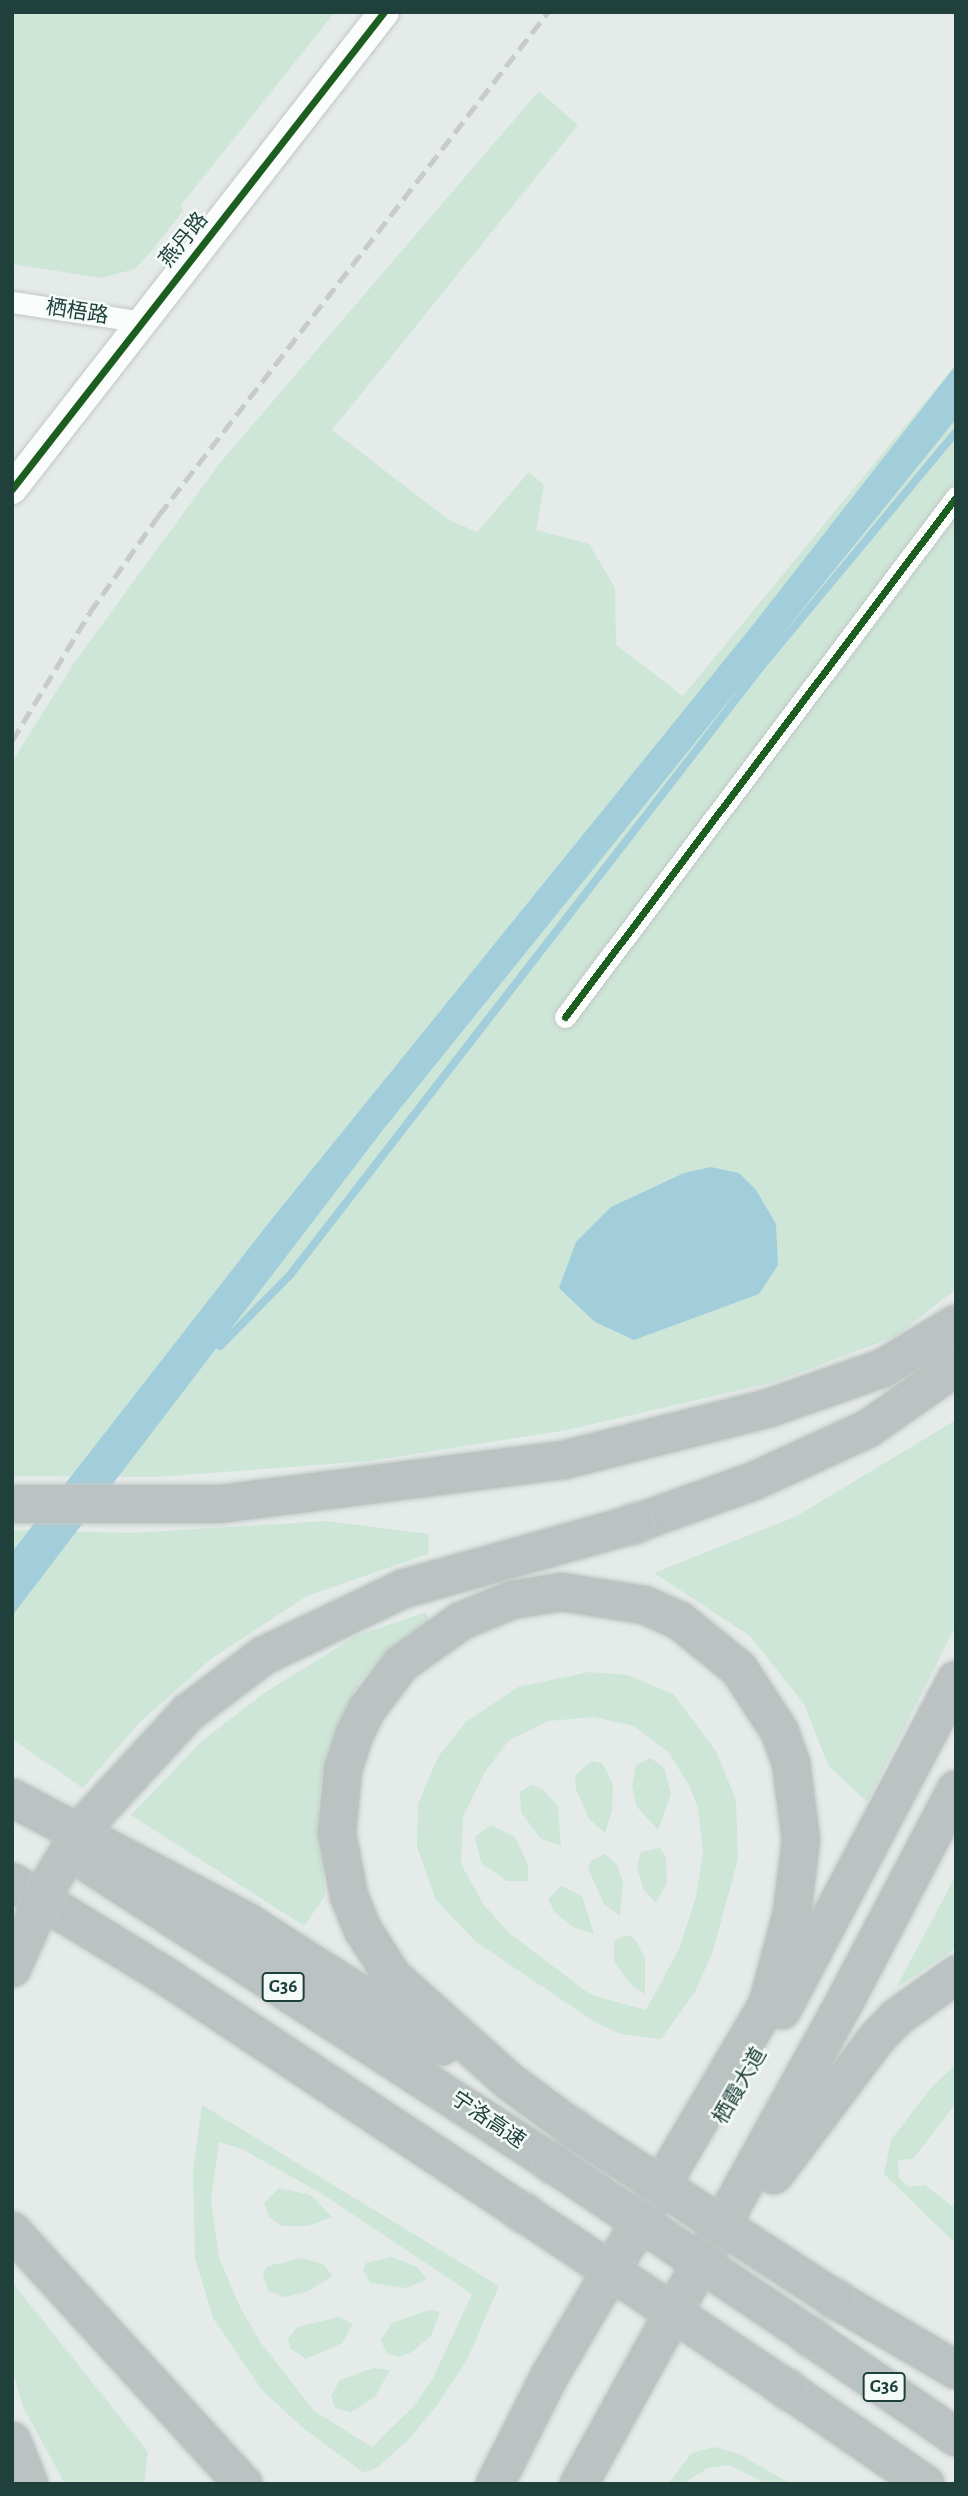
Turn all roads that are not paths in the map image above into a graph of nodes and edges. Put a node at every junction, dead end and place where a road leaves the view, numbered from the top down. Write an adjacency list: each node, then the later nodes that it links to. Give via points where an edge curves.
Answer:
1 (384, 12): 3 (street, 燕丹路)
2 (12, 302): 3 (street, 栖梧路)
3 (142, 322): 4 (street, 燕丹路)
4 (12, 489)
5 (956, 497): 6 (street)
6 (565, 1017)
7 (956, 1324): 9 (highway, via 883,1368 769,1408 564,1460 220,1504)
8 (956, 1367): 15 (highway, bridge, via 869,1428 754,1481 634,1524 403,1589 263,1656 188,1713 84,1826 50,1883)
9 (12, 1504)
10 (956, 1681): 27 (highway, 栖霞大道, via 762,2048)
11 (956, 1790): 28 (highway)
12 (12, 1798): 17 (highway, via 247,1922)
13 (12, 1815): 22 (highway, 宁洛高速 / G36, bridge, via 552,2163)
14 (12, 1882): 30 (highway, G36, bridge, via 167,1977)
15 (12, 1968)
16 (956, 1975): 29 (highway, via 896,2018 831,2094 772,2178 648,2415)
17 (574, 2129): 19 (highway, bridge); 26 (highway, via 510,2082 393,1977 358,1919 337,1833 344,1769 354,1736 367,1709 401,1664 461,1621 512,1600 562,1592 644,1605 680,1621 739,1669 780,1732 791,1763 801,1840 792,1913 768,2003 550,2375)
18 (12, 2231): 25 (highway)
19 (848, 2308): 20 (highway); 21 (highway)
20 (956, 2370)
21 (956, 2394)
22 (956, 2437)
23 (12, 2441): 24 (highway)
24 (29, 2484)
25 (243, 2484)
26 (495, 2484)
27 (512, 2484)
28 (579, 2484)
29 (598, 2484)
30 (925, 2484)

